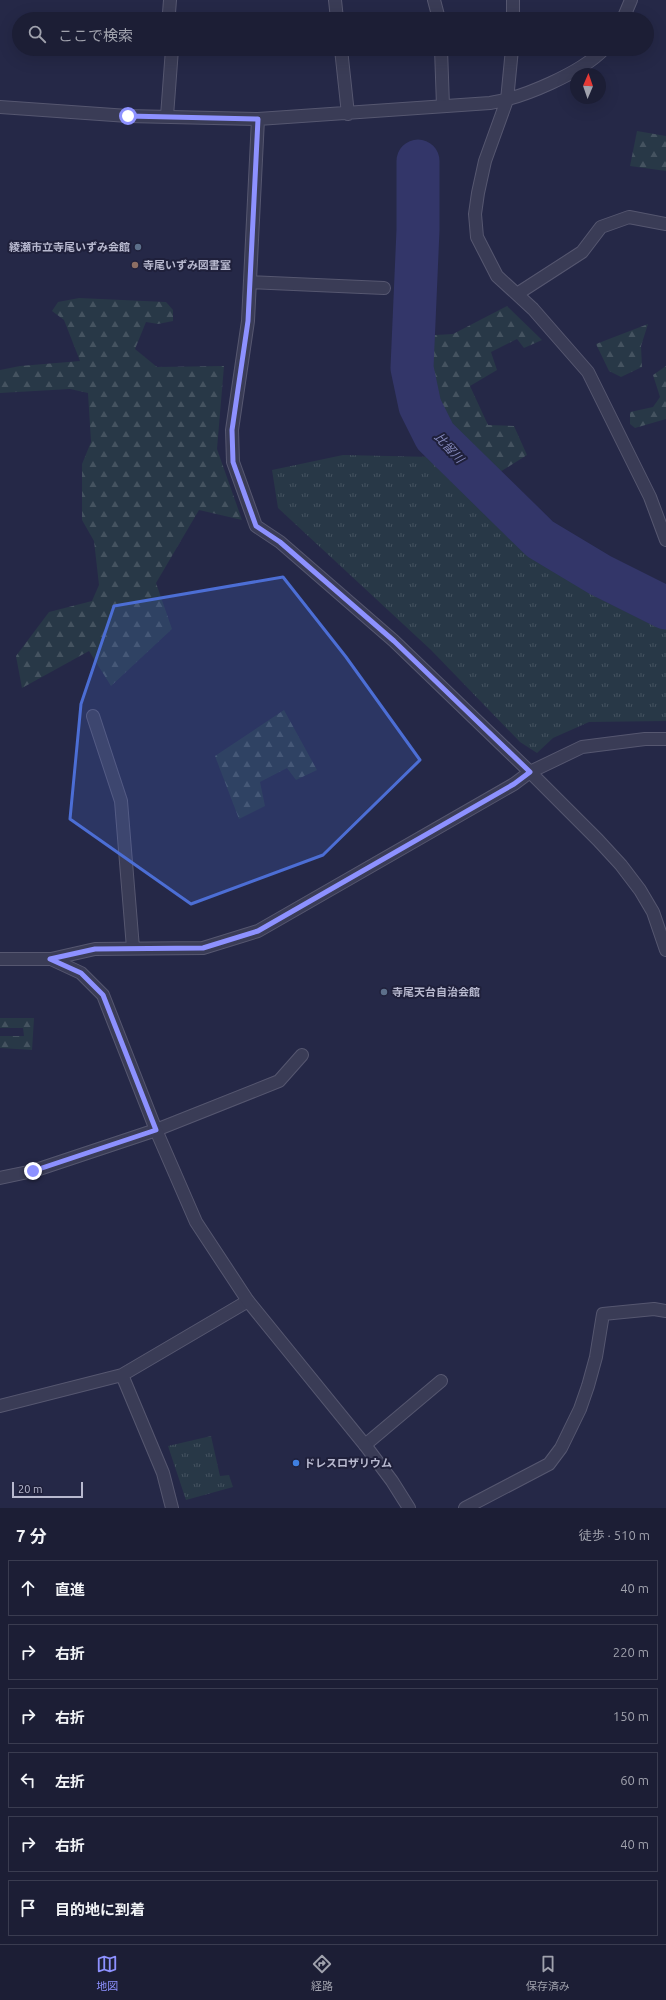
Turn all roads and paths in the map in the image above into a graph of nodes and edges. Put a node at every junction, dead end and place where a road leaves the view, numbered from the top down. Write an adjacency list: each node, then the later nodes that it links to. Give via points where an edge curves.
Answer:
1 (170, 0): 6 (street)
2 (335, 0): 7 (street)
3 (434, 0): 8 (street)
4 (513, 0): 9 (street)
5 (631, 0): 10 (street)
6 (169, 12)
7 (336, 12)
8 (437, 12)
9 (513, 12)
10 (626, 12)
11 (171, 56): 20 (street)
12 (341, 56): 19 (street)
13 (441, 56): 17 (street)
14 (511, 56): 16 (street)
15 (594, 56): 16 (street, via 554,81)
16 (507, 100): 17 (street); 25 (street, via 485,161 475,214 477,236 497,276)
17 (443, 106): 19 (street)
18 (0, 107): 20 (street, via 128,116)
19 (348, 114): 21 (street)
20 (167, 116): 21 (street)
21 (258, 119): 23 (street)
22 (666, 224): 25 (street, via 629,217 601,227 582,252)
23 (250, 282): 24 (street); 29 (street, via 248,321 232,430 233,462 256,526 280,542 394,641)
24 (384, 288)
25 (517, 294): 26 (street, via 588,372 650,497)
26 (665, 533)
27 (93, 716): 30 (street, via 121,801)
28 (666, 739): 29 (street, via 582,747)
29 (530, 772): 30 (street, via 514,784 258,931 203,948); 31 (street, via 621,865 653,912)
30 (133, 948): 33 (street, via 95,949)
31 (666, 950)
32 (0, 959): 33 (street)
33 (50, 959): 35 (street, via 81,973 103,995)
34 (302, 1055): 35 (street, via 279,1081)
35 (156, 1130): 36 (street, via 33,1171); 37 (street, via 196,1222)
36 (0, 1178)
37 (248, 1301): 39 (street); 42 (street)
38 (666, 1311): 45 (street, via 654,1309 603,1314 596,1358 588,1386 580,1410 561,1448 549,1464)
39 (122, 1375): 41 (street); 43 (street, via 164,1473)
40 (441, 1380): 42 (street)
41 (0, 1406)
42 (365, 1445): 44 (street)
43 (172, 1508)
44 (409, 1508)
45 (465, 1508)

